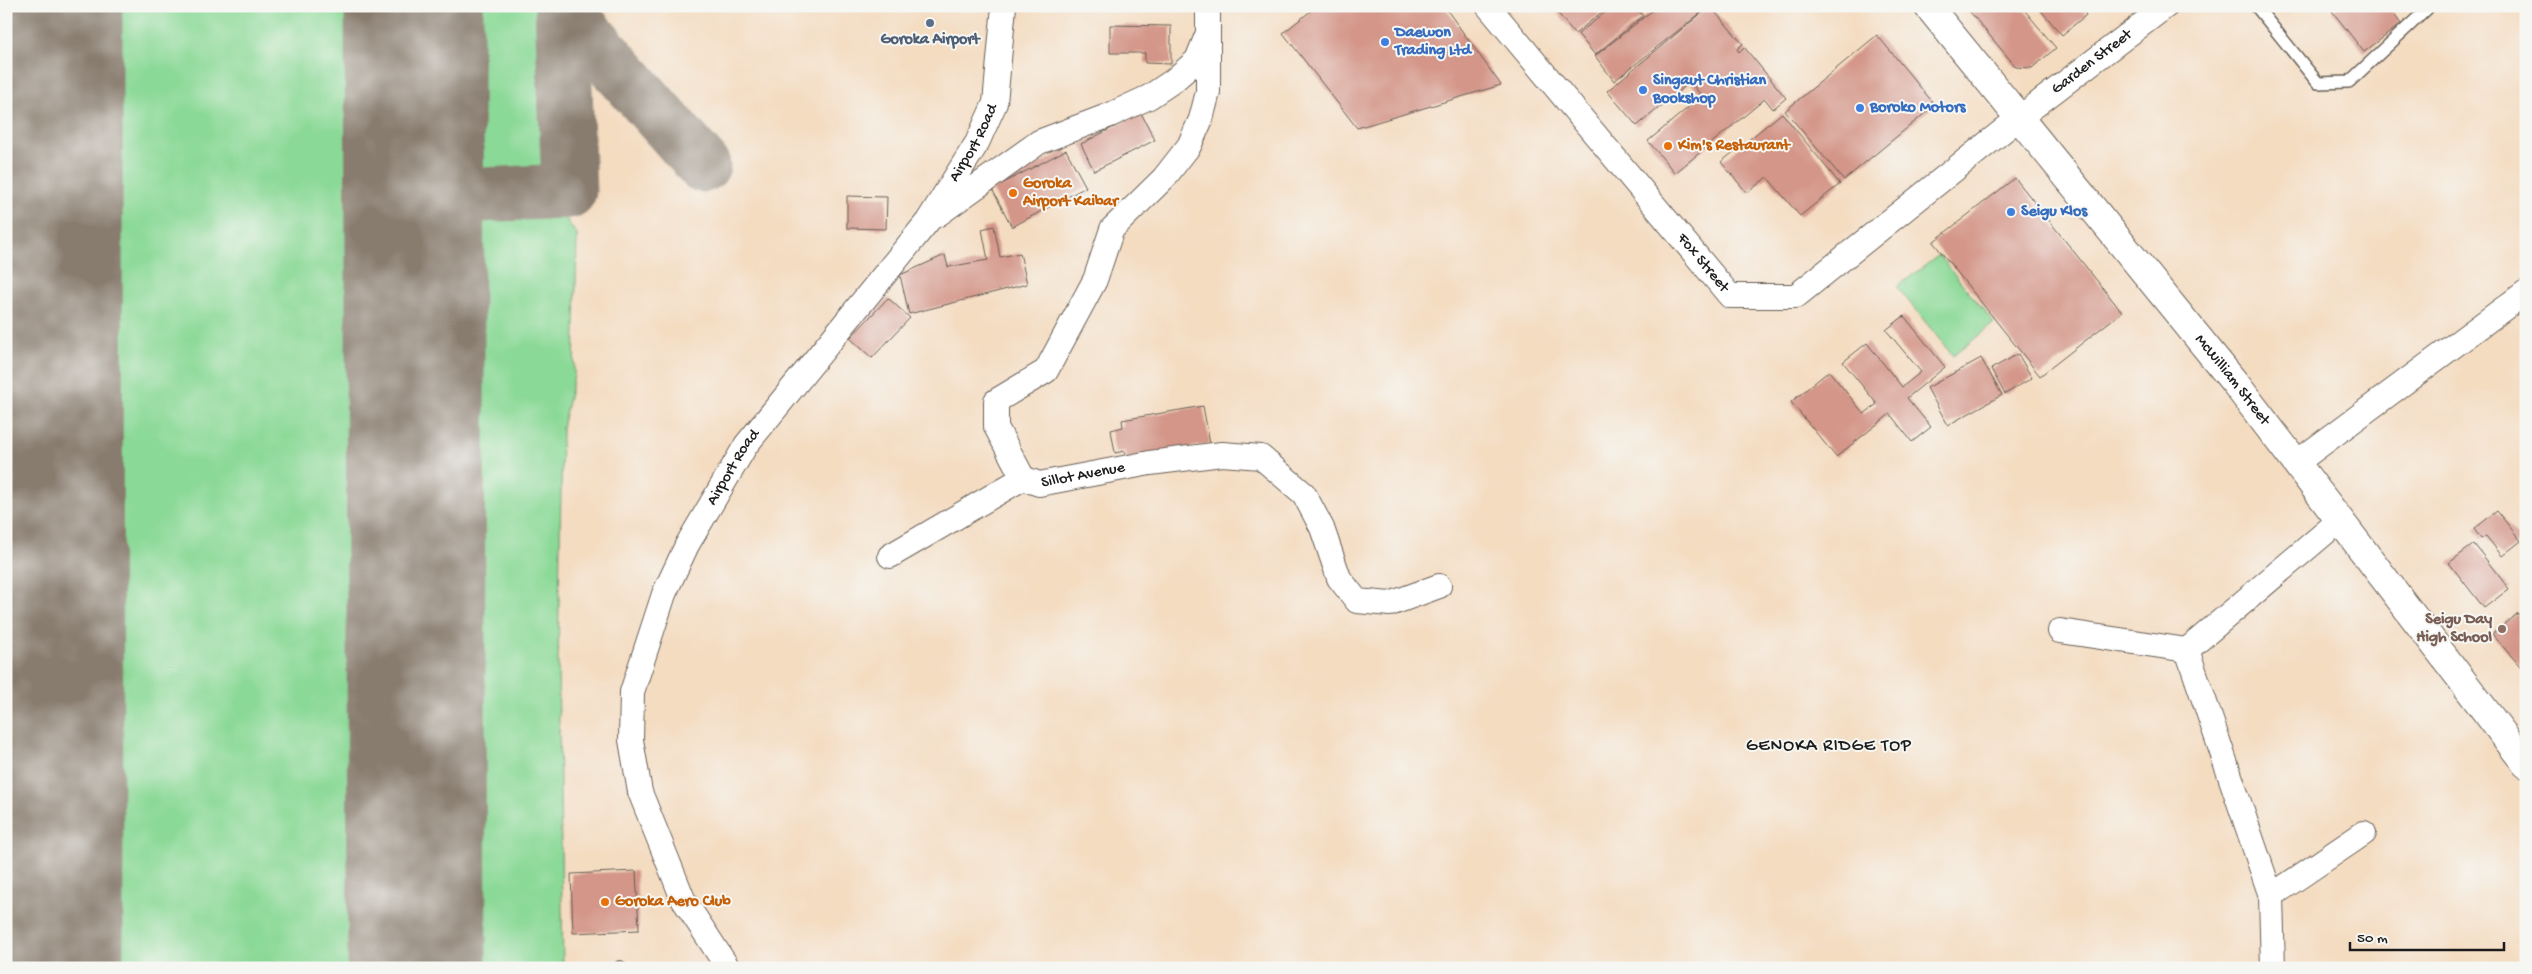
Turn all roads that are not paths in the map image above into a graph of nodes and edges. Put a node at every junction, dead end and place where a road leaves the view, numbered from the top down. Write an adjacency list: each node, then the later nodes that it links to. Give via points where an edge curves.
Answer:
1 (1004, 6): 10 (street, Airport Road, via 995,104 977,143)
2 (1208, 6): 8 (street)
3 (1488, 6): 9 (street, Fox Street, via 1730,296 1796,296)
4 (1928, 6): 9 (street, McWilliam Street)
5 (2166, 6): 9 (street, Garden Street)
6 (2256, 6): 7 (lane, via 2318,83 2350,82)
7 (2427, 9)
8 (1208, 33): 10 (street, via 1197,60 1173,81 1149,97 1110,115 1040,142); 13 (street, Sillot Avenue, via 1208,92 1189,146 1164,178 1112,229 1095,280 1046,371 996,401 996,427)
9 (2019, 118): 12 (street, McWilliam Street, via 2235,383)
10 (928, 222): 22 (street, Airport Road, via 746,444 687,545 664,594 632,692 631,740 640,792 683,899)
11 (2526, 292): 12 (street)
12 (2296, 463): 14 (street, McWilliam Street)
13 (1023, 478): 15 (street); 16 (street, Sillot Avenue, via 1039,484 1150,463 1222,454 1261,457 1304,494 1322,528 1339,578 1357,601 1390,604)
14 (2340, 520): 18 (street); 19 (street, McWilliam Street)
15 (890, 556)
16 (1439, 586)
17 (2060, 631): 18 (street)
18 (2187, 650): 21 (street)
19 (2526, 764)
20 (2364, 833): 21 (street)
21 (2271, 896): 23 (street)
22 (728, 968)
23 (2273, 968)

